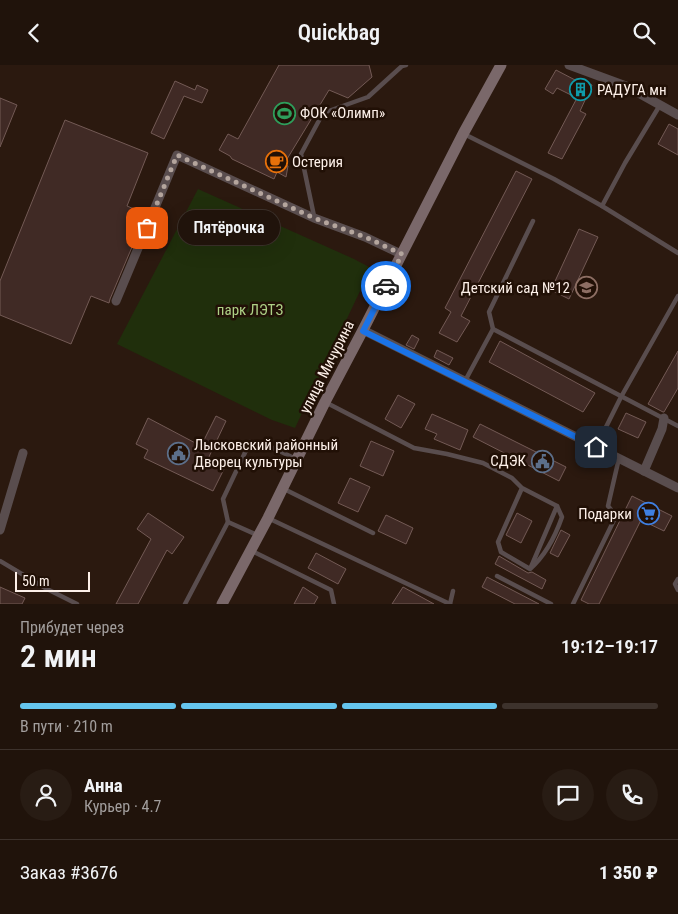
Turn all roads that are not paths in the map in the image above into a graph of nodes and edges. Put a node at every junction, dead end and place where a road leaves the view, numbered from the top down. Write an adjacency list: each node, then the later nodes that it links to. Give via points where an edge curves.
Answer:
1 (406, 65): 8 (lane, via 368,97 323,113 300,154)
2 (501, 65): 6 (main road, улица Мичурина)
3 (570, 65): 4 (street, via 626,86)
4 (660, 105): 5 (street); 7 (lane)
5 (678, 115)
6 (463, 134): 7 (lane); 11 (main road, улица Мичурина)
7 (602, 206): 10 (lane)
8 (314, 218): 11 (street); 13 (street, via 177,155)
9 (533, 221): 14 (lane, via 489,312)
10 (678, 253)
11 (402, 254): 15 (main road, улица Мичурина)
12 (678, 296): 17 (lane)
13 (116, 301)
14 (493, 329): 16 (lane); 17 (lane)
15 (363, 331): 16 (street); 18 (main road, улица Мичурина)
16 (466, 381): 22 (street)
17 (621, 397): 19 (lane); 22 (lane)
18 (325, 402): 25 (main road, улица Мичурина); 27 (lane, via 414,448 483,463)
19 (664, 418): 20 (lane); 21 (lane); 26 (street)
20 (678, 421)
21 (678, 426)
22 (596, 447): 24 (street)
23 (23, 453): 33 (street)
24 (619, 458): 26 (street); 49 (lane, via 608,507 616,516)
25 (297, 460): 29 (main road, улица Мичурина); 32 (lane, via 267,445 250,442 223,499)
26 (644, 471): 28 (street)
27 (522, 488): 30 (lane); 38 (lane, via 498,542 501,552)
28 (678, 488)
29 (282, 489): 31 (main road, улица Мичурина); 34 (lane)
30 (557, 506): 38 (lane); 38 (lane, via 562,517 559,527 550,546)
31 (268, 518): 35 (main road, улица Мичурина); 47 (lane)
32 (228, 522): 35 (lane); 44 (lane)
33 (0, 529)
34 (373, 533)
35 (259, 536): 36 (main road, улица Мичурина)
36 (251, 551): 45 (main road, улица Мичурина); 46 (lane, via 331,590)
37 (0, 561): 43 (lane)
38 (530, 569)
39 (497, 576): 48 (lane)
40 (678, 579): 41 (lane, via 675,584)
41 (678, 590)
42 (453, 591): 47 (lane)
43 (77, 604)
44 (185, 604)
45 (222, 604)
46 (334, 604)
47 (450, 604)
48 (551, 604)
49 (572, 604)

